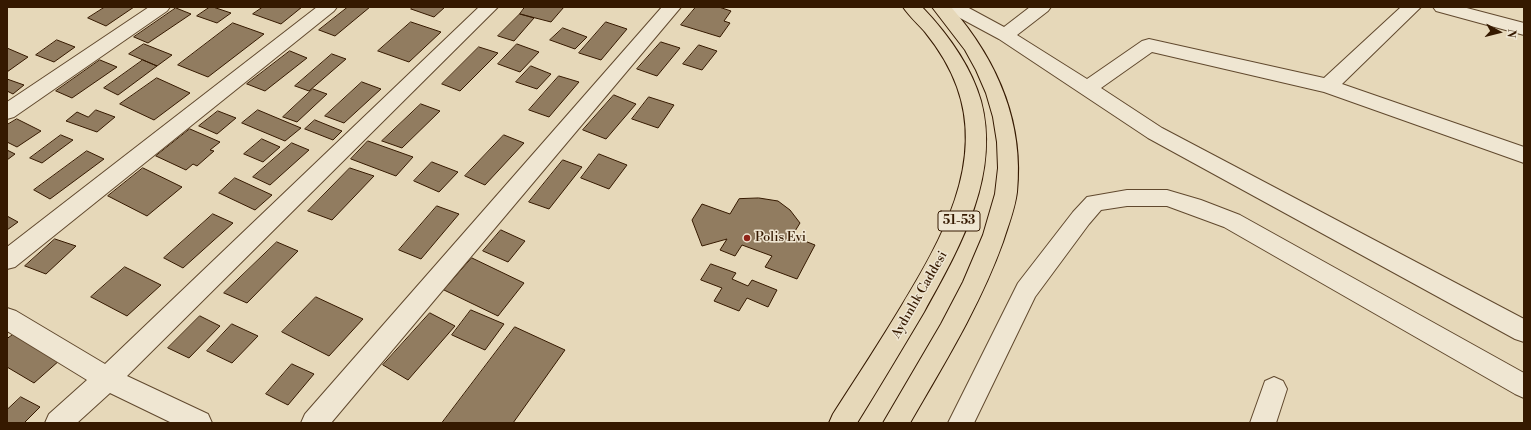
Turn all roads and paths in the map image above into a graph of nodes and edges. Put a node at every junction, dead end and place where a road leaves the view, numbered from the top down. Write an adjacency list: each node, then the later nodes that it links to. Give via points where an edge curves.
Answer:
1 (161, 7): 15 (street)
2 (328, 7): 17 (street)
3 (489, 7): 20 (street)
4 (672, 7): 25 (street)
5 (912, 7): 26 (main road, Aydınlık Caddesi / 51-53, via 942,42 957,66 968,94 974,115 976,143 973,173 967,198 943,257)
6 (941, 7): 27 (main road, 51-53, via 974,47 989,76 1000,107 1007,135 1005,196 989,251 974,286)
7 (952, 7): 12 (street)
8 (1042, 7): 12 (street)
9 (1412, 7): 13 (street)
10 (1442, 7): 11 (street)
11 (1524, 29)
12 (1005, 35): 14 (street)
13 (1328, 86): 14 (street, via 1149,45); 16 (street)
14 (1086, 90): 19 (street, via 1155,133)
15 (7, 112)
16 (1524, 155)
17 (7, 260)
18 (7, 318): 20 (street)
19 (1524, 331)
20 (107, 379): 23 (street); 24 (street)
21 (1524, 386): 28 (street, via 1232,221 1167,198 1127,198 1095,203 1026,290)
22 (1274, 389): 29 (street)
23 (58, 423)
24 (199, 423)
25 (314, 423)
26 (842, 423)
27 (896, 423)
28 (961, 423)
29 (1263, 423)

